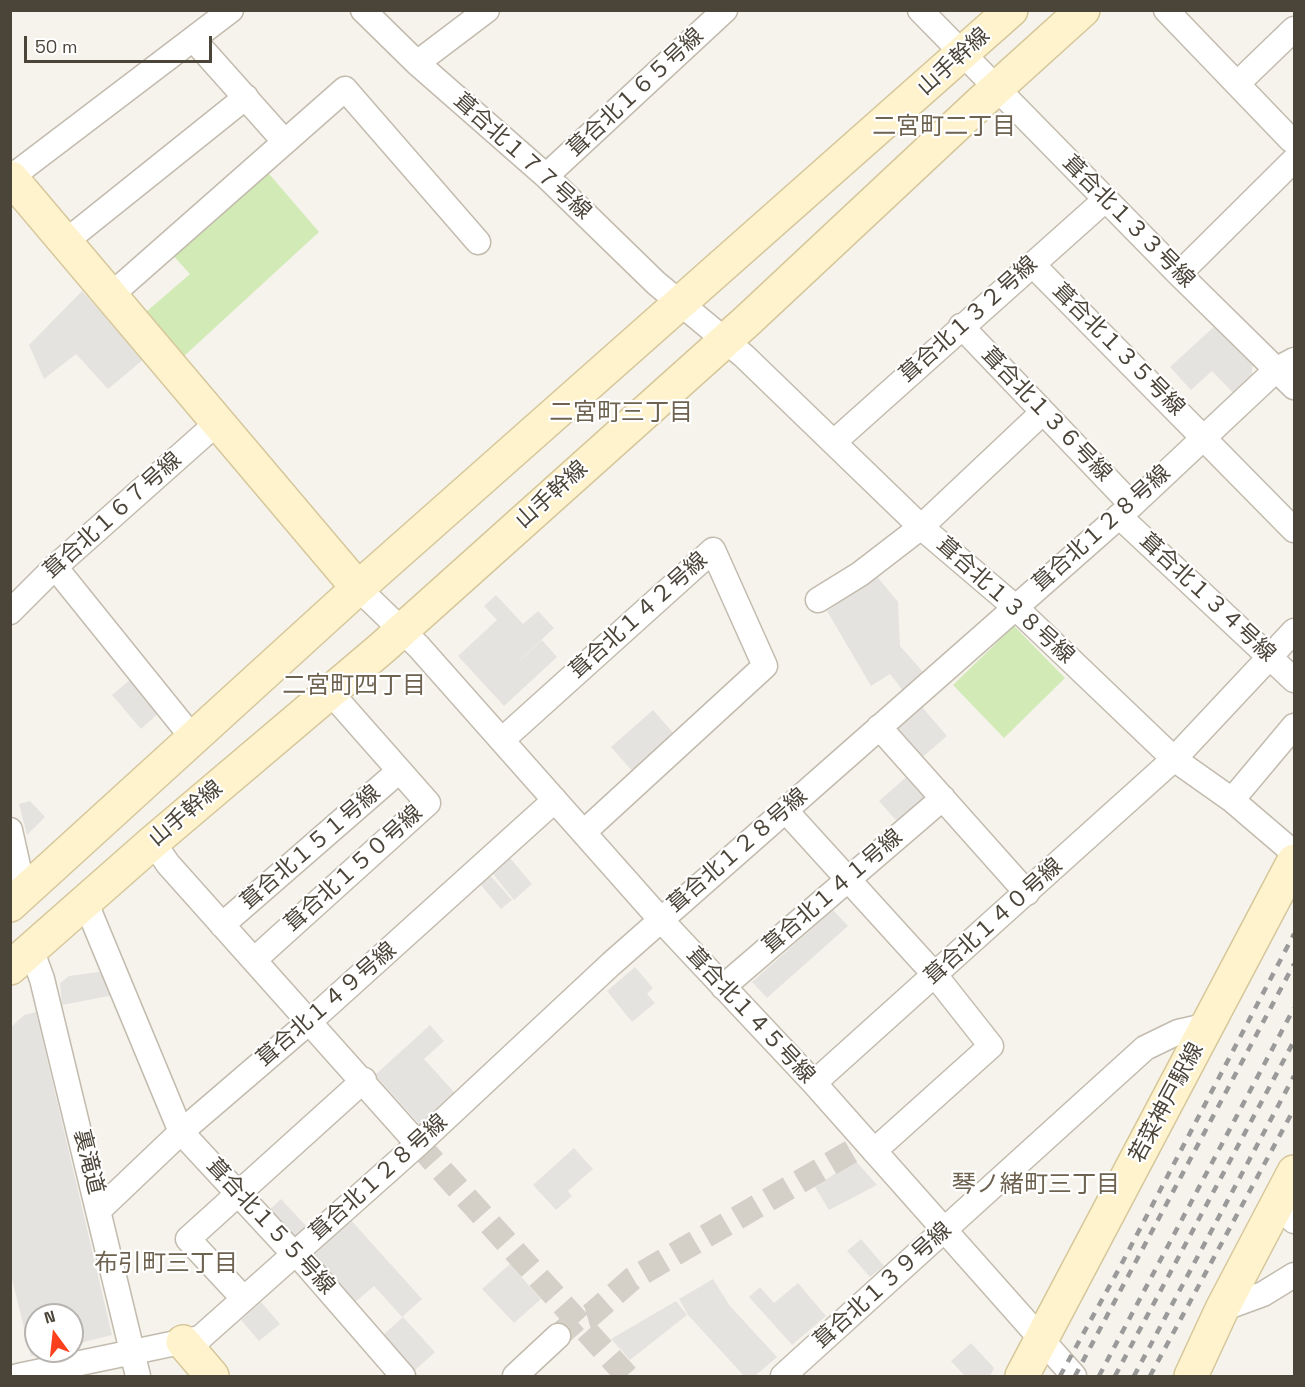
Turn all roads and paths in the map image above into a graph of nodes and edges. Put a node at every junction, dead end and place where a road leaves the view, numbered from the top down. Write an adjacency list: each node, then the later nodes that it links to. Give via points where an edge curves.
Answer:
1 (231, 10): 10 (street)
2 (363, 10): 12 (street, 葺合北１７７号線)
3 (487, 10): 12 (street)
4 (725, 10): 19 (street, 葺合北１６５号線)
5 (920, 10): 11 (street, 葺合北１３３号線)
6 (1011, 10): 11 (street, 山手幹線)
7 (1083, 10): 14 (street, 山手幹線)
8 (1166, 10): 13 (street)
9 (1294, 28): 13 (street)
10 (194, 40): 15 (street); 20 (street)
11 (964, 54): 14 (street, 葺合北１３３号線); 27 (street, 山手幹線)
12 (417, 63): 19 (street, 葺合北１７７号線)
13 (1237, 84): 16 (street)
14 (996, 88): 21 (street, 葺合北１３３号線); 29 (street, 山手幹線)
15 (246, 97): 17 (street); 22 (street)
16 (1294, 141)
17 (285, 142): 23 (street, via 345,89); 26 (street)
18 (1294, 160): 25 (street)
19 (546, 176): 27 (street, 葺合北１７７号線)
20 (10, 178): 22 (street)
21 (1106, 200): 24 (street, 葺合北１３２号線); 25 (street, 葺合北１３３号線)
22 (65, 242): 26 (street)
23 (477, 242)
24 (1032, 264): 28 (street, 葺合北１３２号線); 34 (street, 葺合北１３５号線)
25 (1179, 274): 30 (street, 葺合北１３３号線)
26 (110, 296): 33 (street)
27 (680, 303): 29 (street, 葺合北１７７号線); 40 (street, 山手幹線)
28 (960, 326): 32 (street, 葺合北１３６号線); 35 (street, 葺合北１３２号線)
29 (724, 339): 35 (street, 葺合北１３８号線); 44 (street, 山手幹線)
30 (1286, 364): 31 (street, 葺合北１３３号線); 34 (street, 葺合北１２８号線)
31 (1294, 387)
32 (1043, 412): 36 (street, 葺合北１３６号線); 37 (street)
33 (217, 423): 39 (street, 葺合北１６７号線); 40 (street)
34 (1204, 436): 36 (street, 葺合北１２８号線); 38 (street, 葺合北１３５号線)
35 (834, 442): 37 (street, 葺合北１３８号線)
36 (1125, 510): 42 (street, 葺合北１２８号線); 46 (street, 葺合北１３４号線)
37 (921, 527): 41 (street, via 860,574); 42 (street, 葺合北１３８号線)
38 (1294, 530)
39 (55, 567): 43 (street, 葺合北１６７号線); 51 (street)
40 (358, 588): 44 (street, 葺合北１４５号線); 51 (street, 山手幹線)
41 (818, 600)
42 (1015, 607): 50 (street, 葺合北１２８号線); 53 (street, 葺合北１３８号線)
43 (10, 612)
44 (401, 631): 48 (street, 山手幹線); 52 (street, 葺合北１４５号線)
45 (1294, 631): 46 (street, 葺合北１４０号線)
46 (1271, 657): 47 (street, 葺合北１３４号線); 53 (street, 葺合北１４０号線)
47 (1294, 680)
48 (331, 693): 54 (street, 葺合北１５０号線); 61 (street, 山手幹線)
49 (1294, 726): 57 (street)
50 (879, 727): 55 (street); 58 (street, 葺合北１２８号線)
51 (192, 737): 65 (street, 山手幹線)
52 (502, 740): 56 (street, 葺合北１４５号線); 60 (street, 葺合北１４２号線, via 713,550 765,666)
53 (1174, 759): 57 (street, 葺合北１３８号線); 64 (street, 葺合北１４０号線)
54 (399, 771): 68 (street, 葺合北１５１号線); 70 (street, 葺合北１５０号線, via 428,803)
55 (943, 798): 63 (street, 葺合北１４１号線); 64 (street)
56 (555, 800): 60 (street, 葺合北１４５号線); 73 (street, 葺合北１４９号線)
57 (1232, 800): 62 (street, 葺合北１３８号線)
58 (785, 810): 63 (street); 67 (street, 葺合北１２８号線)
59 (10, 830): 65 (street)
60 (584, 832): 67 (street, 葺合北１４５号線)
61 (153, 842): 66 (street, 山手幹線); 68 (street)
62 (1293, 866): 74 (street, 若菜神戸駅線)
63 (849, 878): 71 (street); 72 (street, 葺合北１４１号線)
64 (1028, 892): 71 (street, 葺合北１４０号線)
65 (17, 899)
66 (85, 901): 69 (street, 山手幹線); 77 (street, 葺合北１５５号線)
67 (661, 920): 72 (street, 葺合北１４５号線); 78 (street, 葺合北１２８号線)
68 (222, 925): 70 (street)
69 (21, 958): 82 (street, 裏滝道, via 42,979)
70 (254, 960): 73 (street)
71 (935, 975): 76 (street, 葺合北１４０号線); 79 (street, via 991,1046)
72 (723, 987): 76 (street, 葺合北１４５号線)
73 (308, 1023): 75 (street); 77 (street, 葺合北１４９号線)
74 (1209, 1025): 84 (street, 葺合北１３９号線, via 1178,1032 1144,1048); 90 (street, 若菜神戸駅線)
75 (364, 1080): 78 (street); 81 (street)
76 (814, 1083): 79 (street, 葺合北１４５号線)
77 (181, 1132): 81 (street, 葺合北１５５号線); 82 (street, 葺合北１４９号線)
78 (418, 1144): 85 (street, 葺合北１２８号線)
79 (874, 1151): 84 (street, 葺合北１４５号線)
80 (1294, 1173): 83 (street)
81 (238, 1193): 85 (street, 葺合北１５５号線); 87 (street, via 188,1239)
82 (99, 1210): 92 (street, 裏滝道)
83 (1286, 1213): 88 (street)
84 (946, 1230): 90 (street, 葺合北１４５号線); 97 (street, 葺合北１３９号線)
85 (294, 1254): 87 (street, 葺合北１２８号線); 95 (street, 葺合北１５５号線)
86 (1294, 1275): 88 (street, via 1263,1294)
87 (244, 1299): 91 (street, 葺合北１２８号線, via 200,1338)
88 (1222, 1309): 100 (street)
89 (558, 1336): 96 (street)
90 (1042, 1341): 98 (street, 若菜神戸駅線); 99 (street, 葺合北１４５号線)
91 (183, 1342): 92 (street, 葺合北１２８号線); 94 (street)
92 (135, 1366): 93 (street, 葺合北１２８号線)
93 (18, 1377)
94 (212, 1377)
95 (403, 1377)
96 (514, 1377)
97 (783, 1377)
98 (1022, 1377)
99 (1074, 1377)
100 (1191, 1377)

